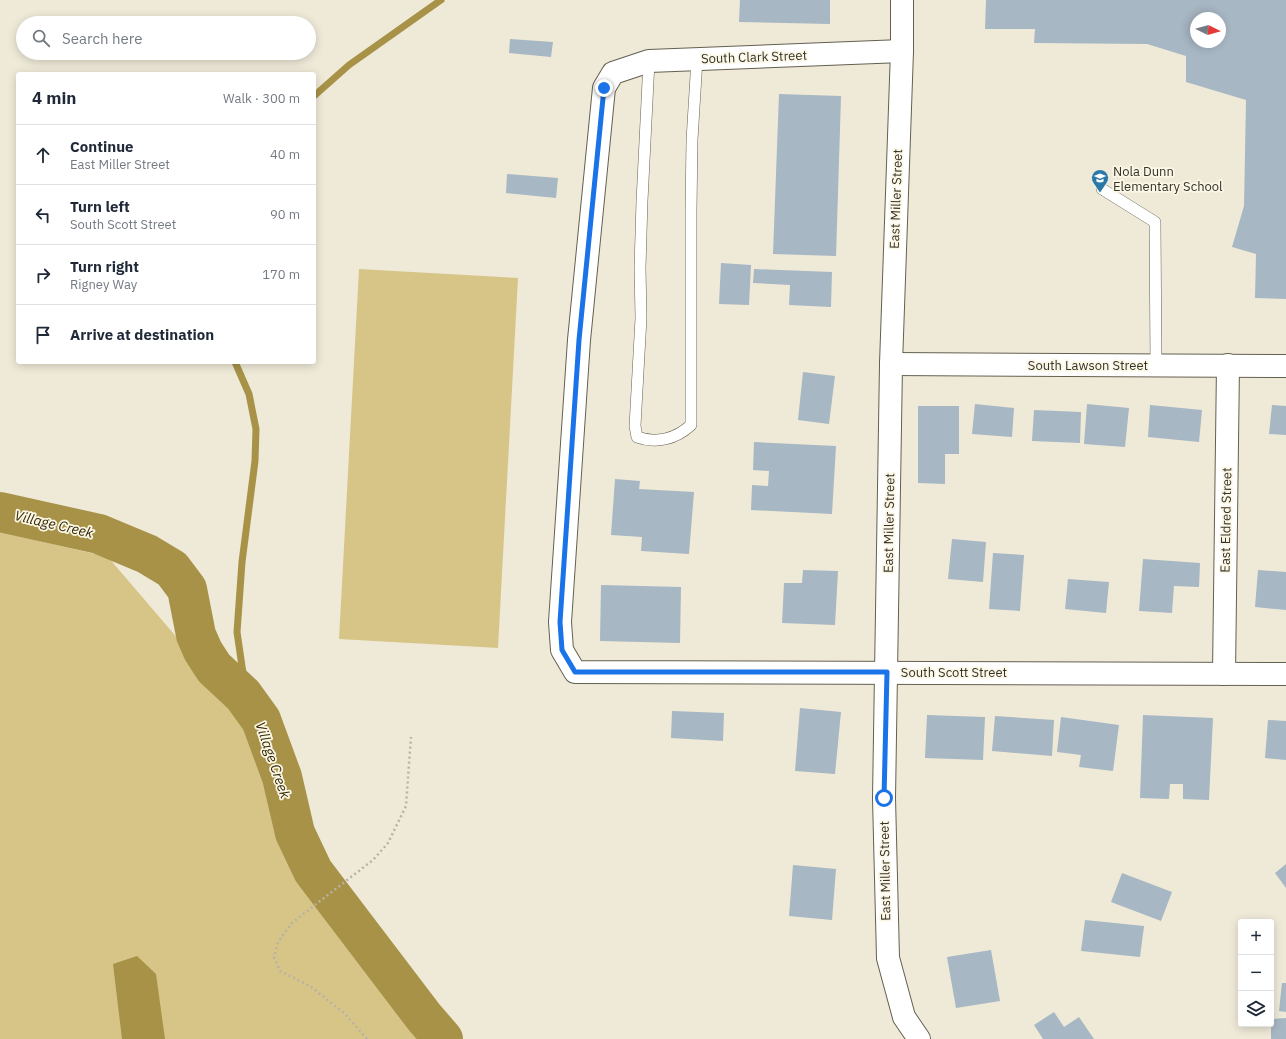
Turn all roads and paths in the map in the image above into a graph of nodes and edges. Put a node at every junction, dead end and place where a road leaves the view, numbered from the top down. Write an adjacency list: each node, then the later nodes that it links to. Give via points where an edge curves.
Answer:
1 (902, 0): 2 (street, East Miller Street)
2 (902, 51): 3 (street, South Clark Street); 6 (street, East Miller Street)
3 (697, 59): 4 (street, South Clark Street); 4 (lane, via 692,140 691,425 684,432 661,440 646,440 637,436 635,426)
4 (650, 61): 10 (street, South Clark Street, via 613,73 604,88 579,340 560,622 562,650)
5 (1102, 189): 7 (lane, via 1155,222)
6 (891, 364): 7 (street, South Lawson Street); 11 (street, East Miller Street)
7 (1156, 365): 8 (street, South Lawson Street)
8 (1228, 365): 9 (street, South Lawson Street); 12 (street, East Eldred Street)
9 (1286, 366)
10 (575, 672): 11 (street, South Scott Street)
11 (887, 672): 12 (street, South Scott Street); 16 (street, East Miller Street, via 884,798 888,958 904,1017)
12 (1224, 674): 13 (street, South Scott Street)
13 (1286, 674)
14 (411, 736): 15 (path, via 406,806 388,843 373,860 293,922 278,942 274,957 280,971 310,986 344,1013)
15 (367, 1039)
16 (919, 1039)

